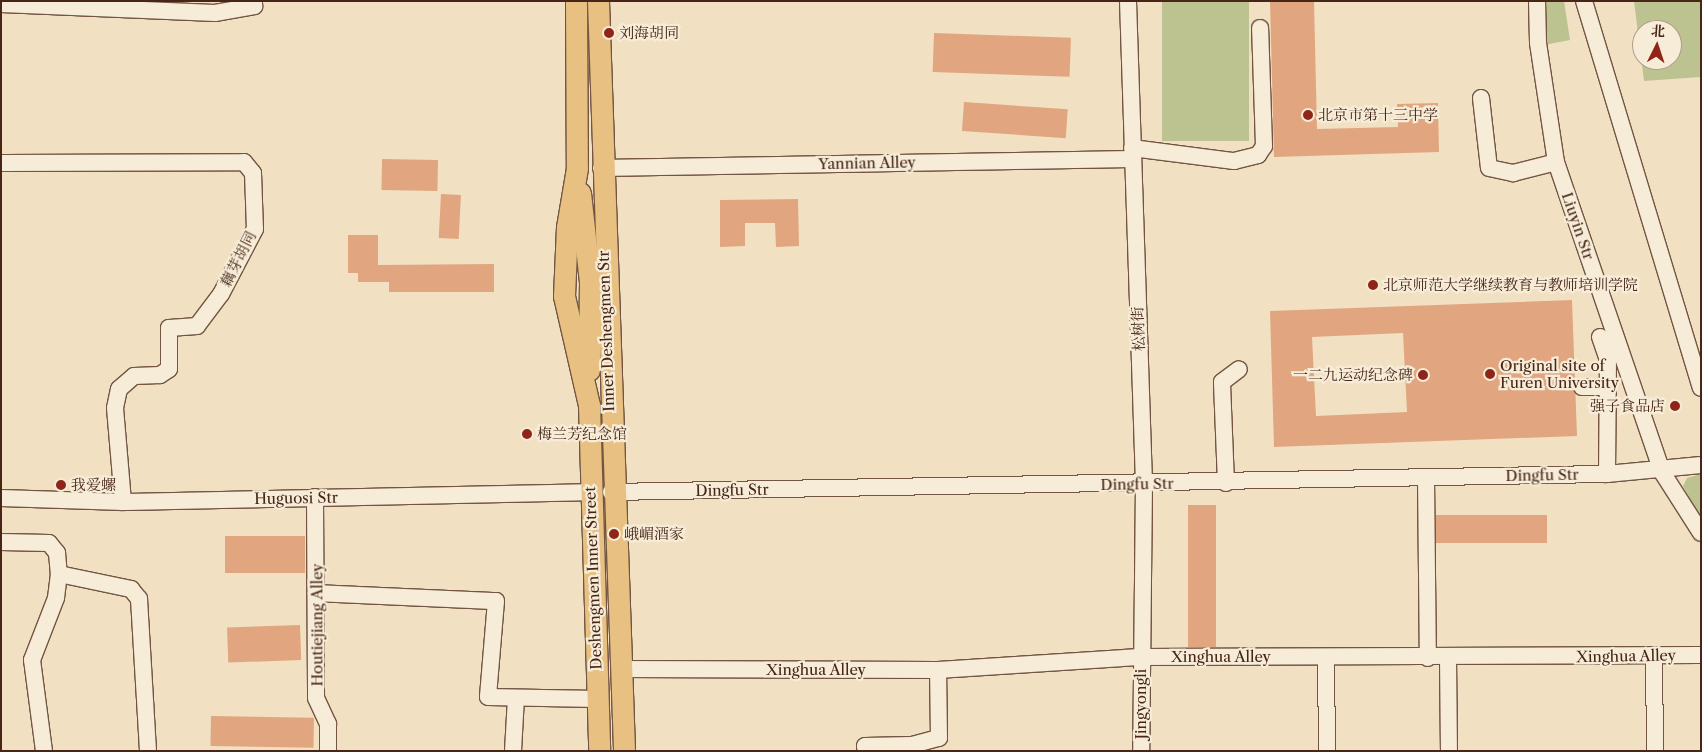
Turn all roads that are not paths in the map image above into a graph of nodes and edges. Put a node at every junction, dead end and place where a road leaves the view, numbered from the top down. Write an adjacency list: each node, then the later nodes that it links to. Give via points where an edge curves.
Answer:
1 (254, 1): 8 (street, via 254,6 215,13)
2 (576, 1): 20 (main road, Deshengmen Inner Street, via 577,168 567,227 564,296)
3 (598, 1): 14 (main road, Inner Deshengmen Str)
4 (1128, 1): 11 (street, 松树街)
5 (1537, 1): 12 (street, Liuyin Str, via 1538,44)
6 (1584, 1): 19 (street)
7 (1, 4): 8 (street)
8 (63, 4)
9 (1260, 28): 11 (street, Yannian Alley, via 1264,146 1258,155 1234,161)
10 (1481, 98): 12 (street, via 1484,155 1489,168 1513,173)
11 (1132, 154): 14 (street, Yannian Alley); 26 (street, 松树街)
12 (1556, 162): 22 (street, Liuyin Str)
13 (1, 163): 31 (street, 藕芽胡同, via 244,162 253,173 256,229 221,294 197,326 169,328 169,369 160,375 134,376 120,389 115,408)
14 (601, 168): 20 (main road, Inner Deshengmen Str)
15 (1600, 337): 18 (street, via 1608,360)
16 (1239, 369): 25 (street, via 1222,382)
17 (1582, 387): 18 (street)
18 (1608, 387): 23 (street)
19 (1701, 388)
20 (599, 405): 27 (main road, Deshengmen Inner Street); 28 (main road, Inner Deshengmen Str)
21 (1701, 465): 22 (street, Dingfu Str)
22 (1662, 472): 23 (street, Dingfu Str); 32 (street, Liuyin Str)
23 (1607, 474): 24 (street, Dingfu Str)
24 (1426, 478): 25 (street, Dingfu Str); 42 (street)
25 (1226, 482): 26 (street, Dingfu Str)
26 (1144, 484): 28 (street, Dingfu Str); 40 (street, 松树街)
27 (590, 492): 28 (main road); 29 (street, Huguosi Str); 35 (main road, Deshengmen Inner Street)
28 (612, 492): 34 (main road, Inner Deshengmen Str)
29 (316, 497): 31 (street, Huguosi Str); 37 (street, Houtiejiang Alley)
30 (1, 498): 31 (street, Huguosi Str)
31 (123, 502)
32 (1701, 533)
33 (1, 542): 36 (street, via 49,543 57,553)
34 (615, 553): 35 (main road); 44 (main road, Inner Deshengmen Str)
35 (592, 554): 47 (main road, Deshengmen Inner Street)
36 (59, 574): 48 (street, via 56,598 32,660); 49 (street, via 131,589 139,599)
37 (317, 593): 46 (street, via 496,602 488,697); 50 (street, Houtiejiang Alley, via 316,698 328,724)
38 (1701, 655): 39 (street, Xinghua Alley)
39 (1654, 656): 43 (street, Xinghua Alley); 58 (street)
40 (1141, 657): 41 (street, Xinghua Alley); 45 (street, Xinghua Alley); 55 (street, Jingyongli)
41 (1326, 657): 42 (street, Xinghua Alley); 56 (street)
42 (1428, 658): 43 (street, Xinghua Alley)
43 (1448, 658): 57 (street)
44 (621, 669): 45 (street, Xinghua Alley); 53 (main road, Inner Deshengmen Str)
45 (938, 670): 54 (street, via 939,738 912,745 866,746)
46 (516, 698): 47 (street); 51 (street)
47 (598, 699): 52 (main road, Deshengmen Inner Street)
48 (44, 751)
49 (148, 751)
50 (328, 751)
51 (513, 751)
52 (599, 751)
53 (624, 751)
54 (866, 751)
55 (1141, 751)
56 (1327, 751)
57 (1449, 751)
58 (1655, 751)

